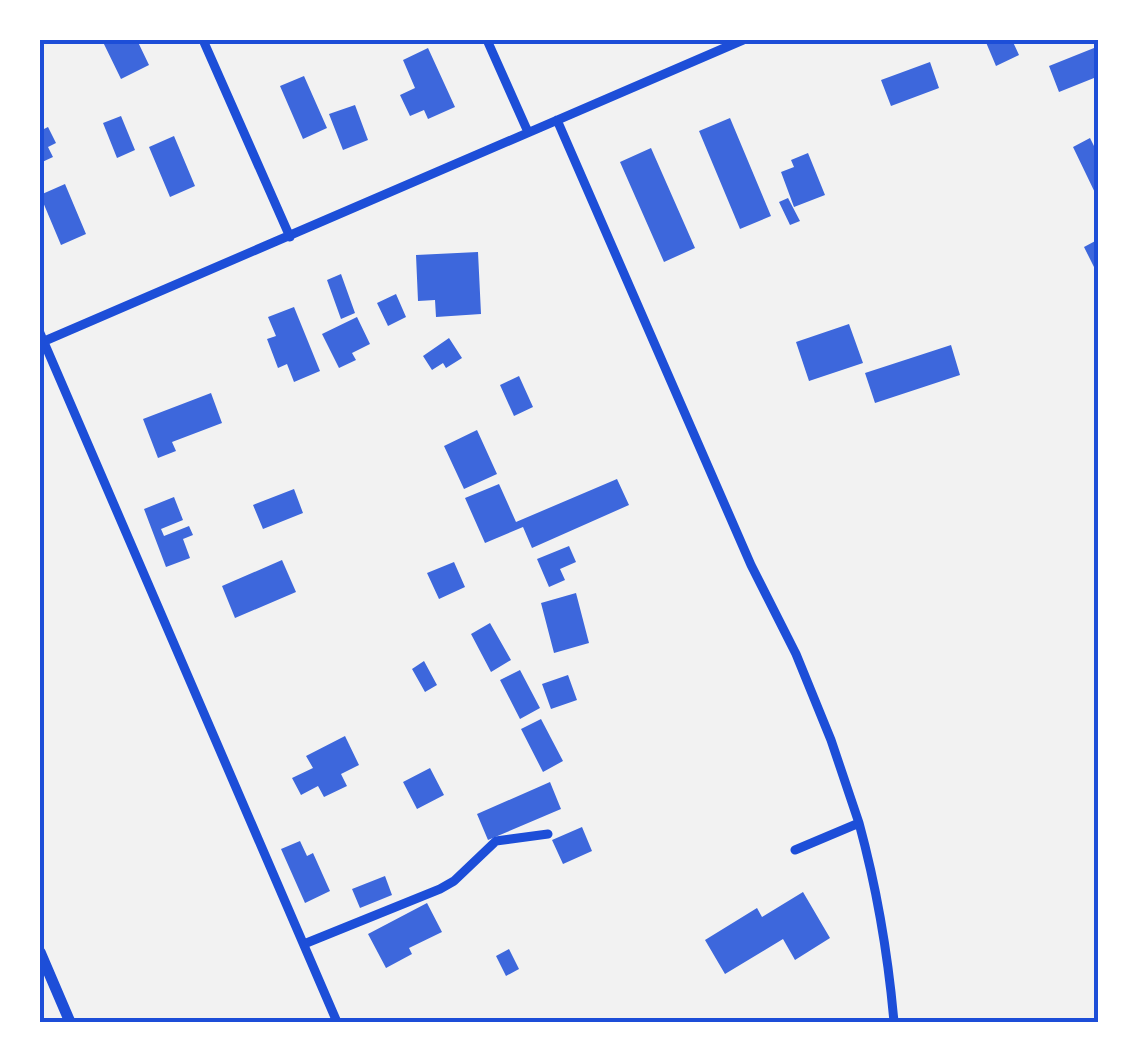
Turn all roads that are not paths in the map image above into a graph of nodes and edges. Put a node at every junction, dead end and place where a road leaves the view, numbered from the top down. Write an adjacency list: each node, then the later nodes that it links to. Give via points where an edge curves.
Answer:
1 (203, 40): 6 (street)
2 (487, 40): 5 (street)
3 (744, 40): 4 (street)
4 (558, 120): 5 (street); 8 (street, via 796,654)
5 (528, 132): 6 (street)
6 (290, 237): 7 (street)
7 (41, 339): 11 (street)
8 (860, 823): 10 (street); 15 (street, via 889,963)
9 (548, 834): 11 (street, via 496,841 440,889)
10 (795, 850)
11 (304, 944): 14 (street)
12 (40, 952): 13 (main road)
13 (70, 1022)
14 (336, 1022)
15 (894, 1022)

